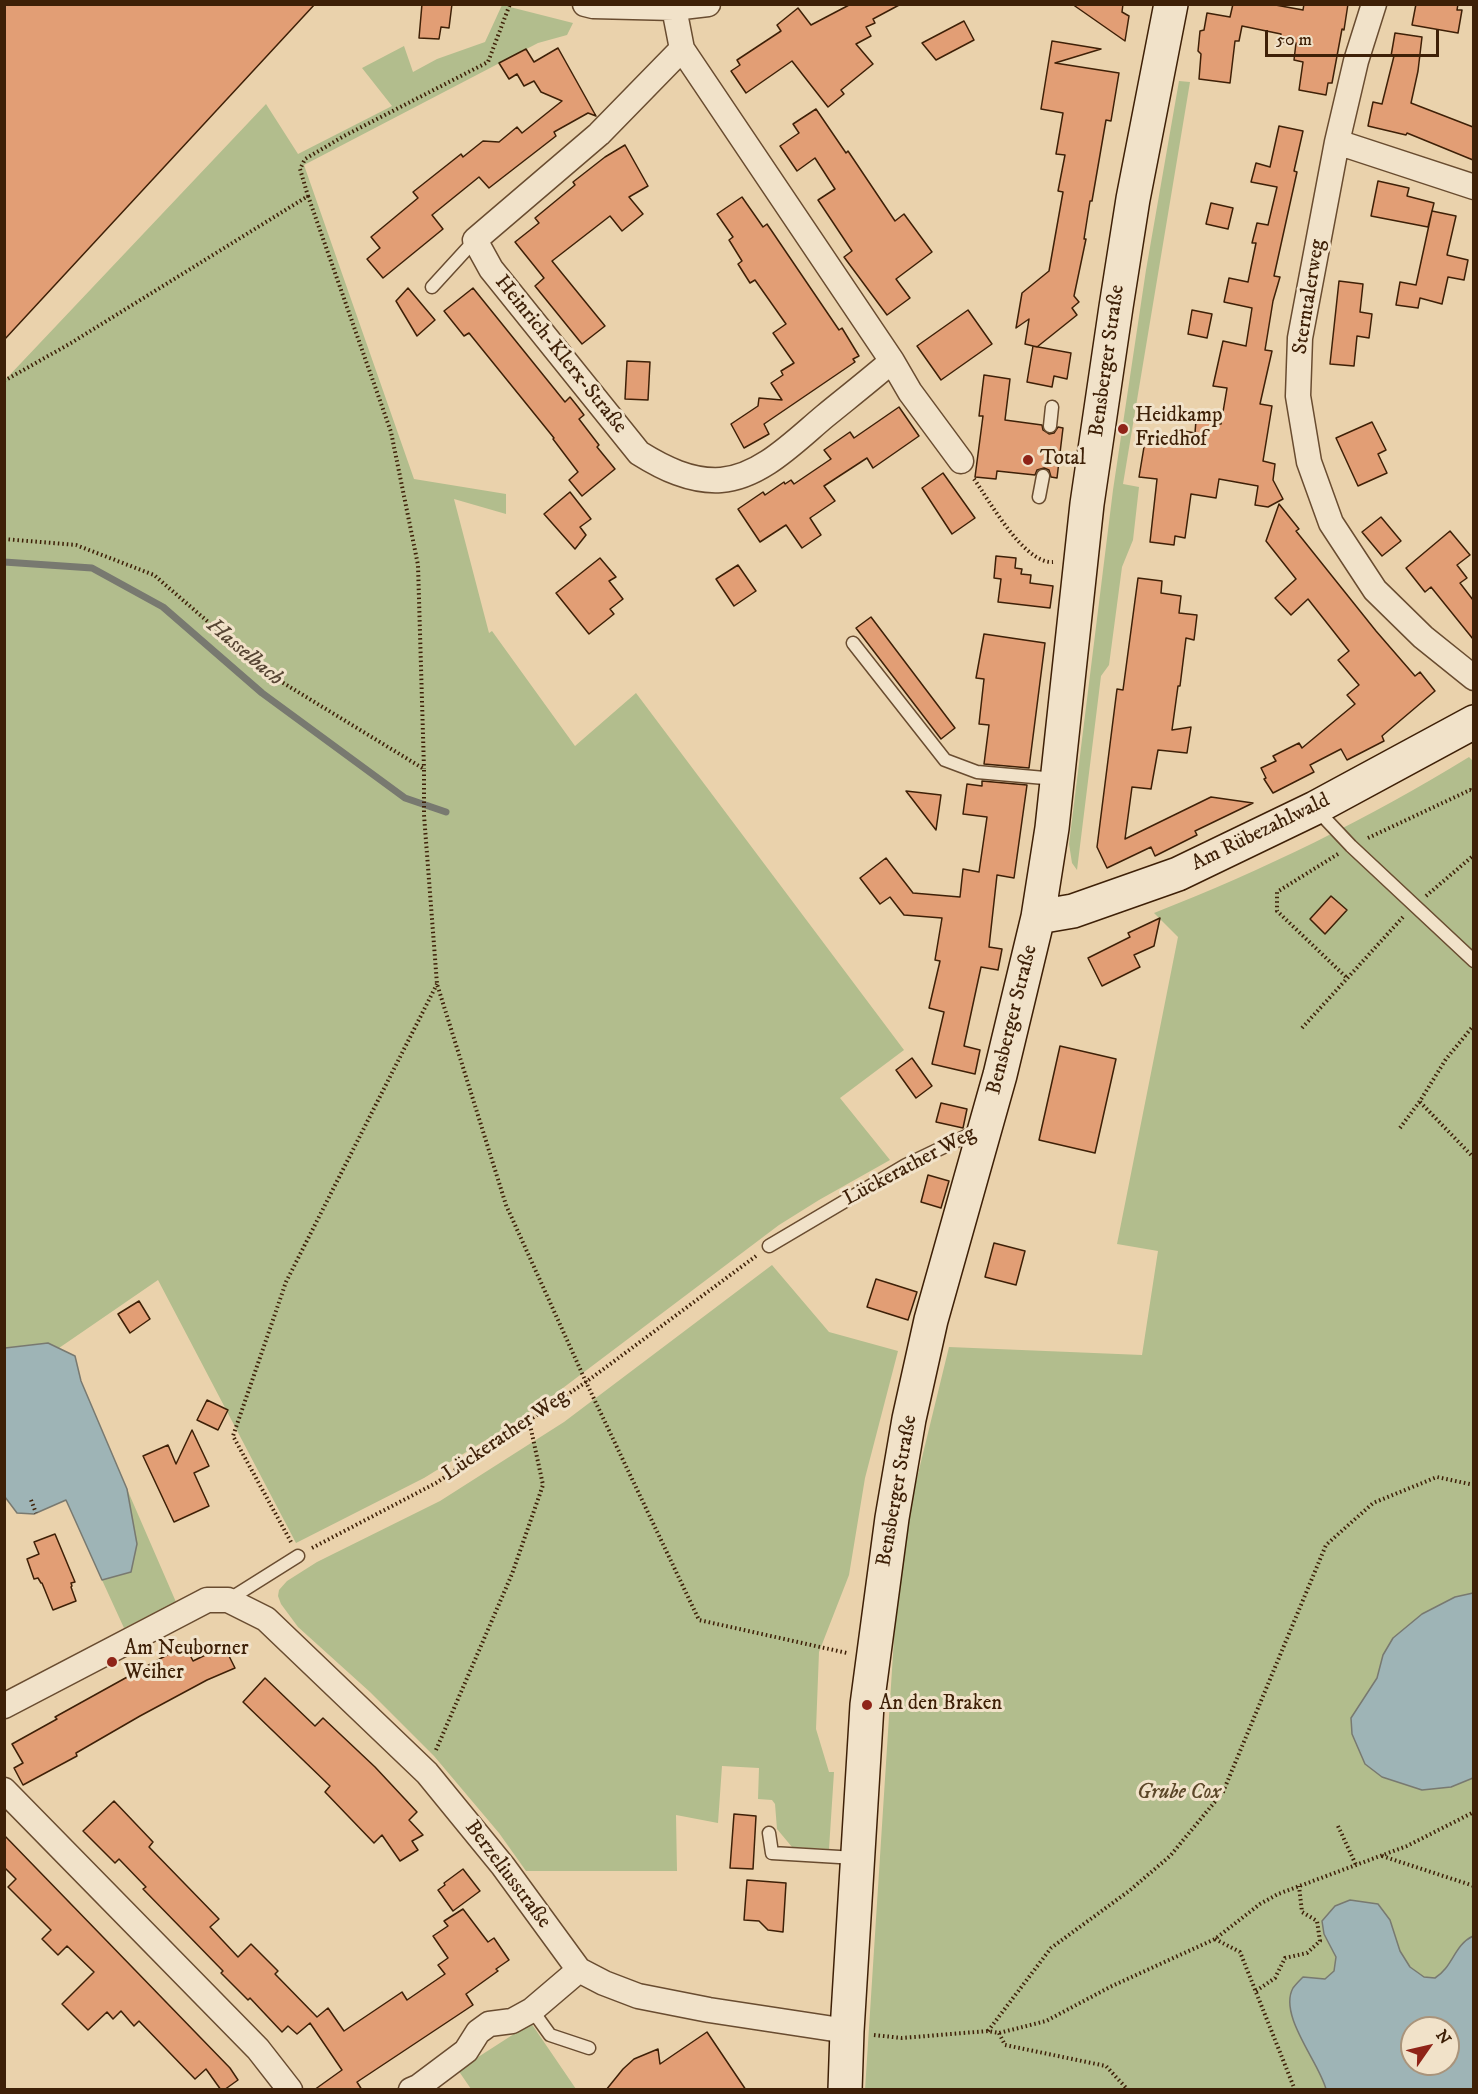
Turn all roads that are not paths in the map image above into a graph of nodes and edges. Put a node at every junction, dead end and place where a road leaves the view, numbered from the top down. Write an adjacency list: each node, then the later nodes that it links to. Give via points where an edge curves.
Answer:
1 (585, 4): 5 (street)
2 (708, 4): 5 (street)
3 (1171, 4): 20 (main road, Bensberger Straße, via 1114,318 1087,504)
4 (1374, 4): 7 (street, Sterntalerweg)
5 (674, 8): 6 (street)
6 (682, 49): 9 (street, via 598,134); 11 (street)
7 (1337, 142): 8 (street); 18 (street, Sterntalerweg, via 1300,338 1298,396 1309,462 1331,523 1375,590)
8 (1473, 186)
9 (476, 240): 10 (lane); 11 (street, Heinrich-Klerx-Straße, via 491,269 639,453 664,469 721,480 750,472 776,456)
10 (432, 286)
11 (892, 361): 14 (street)
12 (1052, 407): 13 (lane)
13 (1050, 426)
14 (961, 461)
15 (1043, 476): 16 (lane)
16 (1040, 496)
17 (853, 643): 20 (lane, via 945,760 977,772)
18 (1473, 678)
19 (1473, 722): 21 (main road, Am Rübezahlwald)
20 (1057, 779): 22 (main road, Bensberger Straße)
21 (1315, 808): 22 (main road, Am Rübezahlwald, via 1178,874 1073,911); 23 (lane)
22 (1038, 916): 24 (main road, Bensberger Straße)
23 (1473, 961)
24 (986, 1127): 25 (lane, Lückerather Weg, via 906,1165); 31 (main road, Bensberger Straße, via 931,1320 909,1419 872,1659)
25 (770, 1246)
26 (298, 1556): 27 (lane)
27 (228, 1600): 28 (street, via 207,1600); 32 (street, Berzeliusstraße, via 266,1619 427,1773 503,1866)
28 (4, 1706)
29 (4, 1790): 36 (street, via 258,2049)
30 (769, 1833): 31 (lane, via 772,1853)
31 (858, 1858): 34 (main road, Bensberger Straße)
32 (579, 1970): 33 (street); 34 (street, Berzeliusstraße, via 638,1996)
33 (531, 2010): 35 (lane, via 550,2035); 37 (street, via 512,2021 489,2024 478,2032 466,2051)
34 (847, 2031): 38 (main road, Bensberger Straße)
35 (589, 2048)
36 (290, 2090)
37 (411, 2090)
38 (845, 2090)

